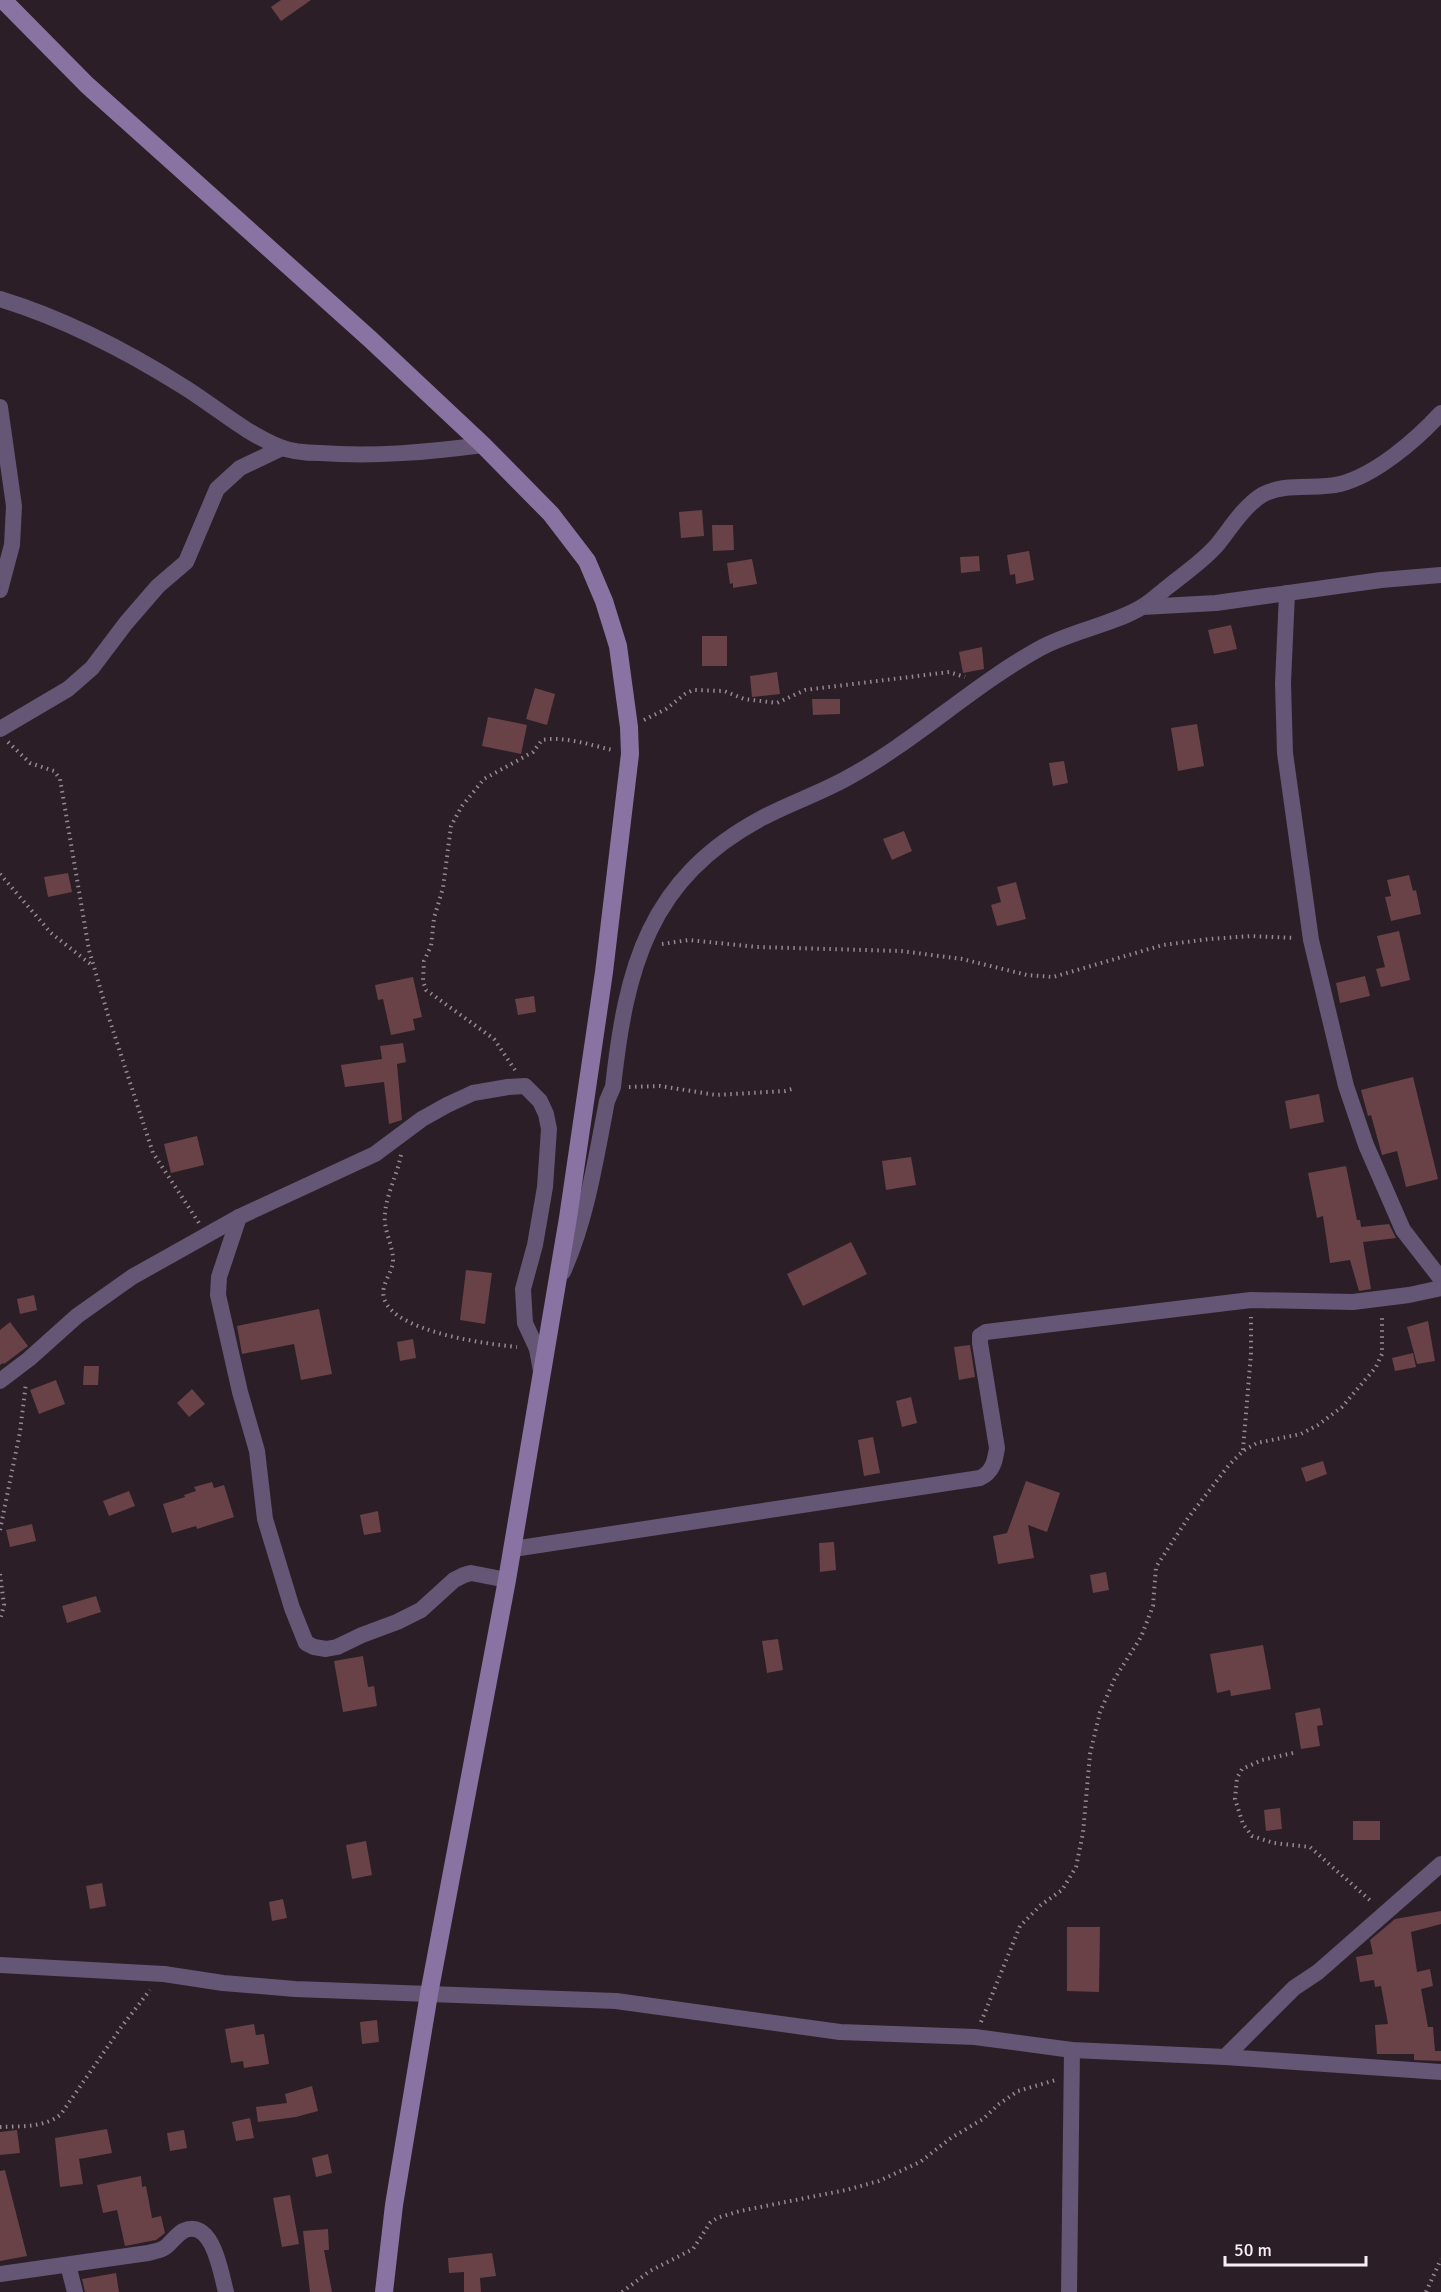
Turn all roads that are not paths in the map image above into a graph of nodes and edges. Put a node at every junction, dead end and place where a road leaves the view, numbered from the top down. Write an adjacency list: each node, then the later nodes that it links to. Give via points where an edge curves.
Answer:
1 (3, 0): 5 (street, via 87,85)
2 (0, 299): 6 (street, via 66,324 121,351 173,379 246,430)
3 (0, 407): 8 (street, via 14,517 12,545)
4 (1441, 412): 10 (street, via 1389,459 1360,476 1341,484 1263,494 1196,565)
5 (483, 446): 6 (street, via 339,455); 14 (street, via 551,514 587,561 618,646 629,727 630,754 604,972)
6 (282, 448): 11 (street, via 240,468 217,489 186,562 158,586 92,668 68,689)
7 (1441, 575): 9 (street)
8 (0, 590)
9 (1287, 593): 10 (street, via 1216,603); 13 (street, via 1285,753 1311,940 1346,1086 1366,1145 1403,1230)
10 (1142, 607): 14 (street, via 1060,639 1002,672 851,776 761,818 708,855 674,888 639,953 626,998 613,1088 583,1213)
11 (0, 729)
12 (238, 1217): 16 (street, via 375,1154 422,1119 473,1094 525,1086 540,1101 549,1129 535,1245 523,1289 525,1323 537,1349); 17 (street, via 132,1277 77,1316); 19 (street, via 219,1277 218,1296 257,1450 265,1520 306,1643 326,1649 337,1647 397,1622 421,1610 464,1575)
13 (1441, 1279)
14 (556, 1288): 16 (street)
15 (1441, 1288): 18 (street, via 1409,1295 1326,1302 1251,1300 983,1334 980,1343 997,1448 990,1472 980,1478)
16 (541, 1372): 18 (street)
17 (0, 1381)
18 (513, 1550): 19 (street)
19 (507, 1580): 22 (street)
20 (1441, 1864): 24 (street, via 1318,1972 1294,1988)
21 (0, 1965): 22 (street, via 164,1974 295,1989)
22 (429, 1994): 23 (street, via 616,2001 840,2032 975,2037); 30 (street, via 394,2205)
23 (1072, 2050): 24 (street); 31 (street)
24 (1225, 2057): 25 (street)
25 (1441, 2072)
26 (68, 2265): 27 (street); 28 (street); 29 (street, via 148,2253 162,2249 187,2229 198,2230 204,2233 217,2257)
27 (0, 2274)
28 (75, 2292)
29 (226, 2292)
30 (384, 2292)
31 (1069, 2292)

